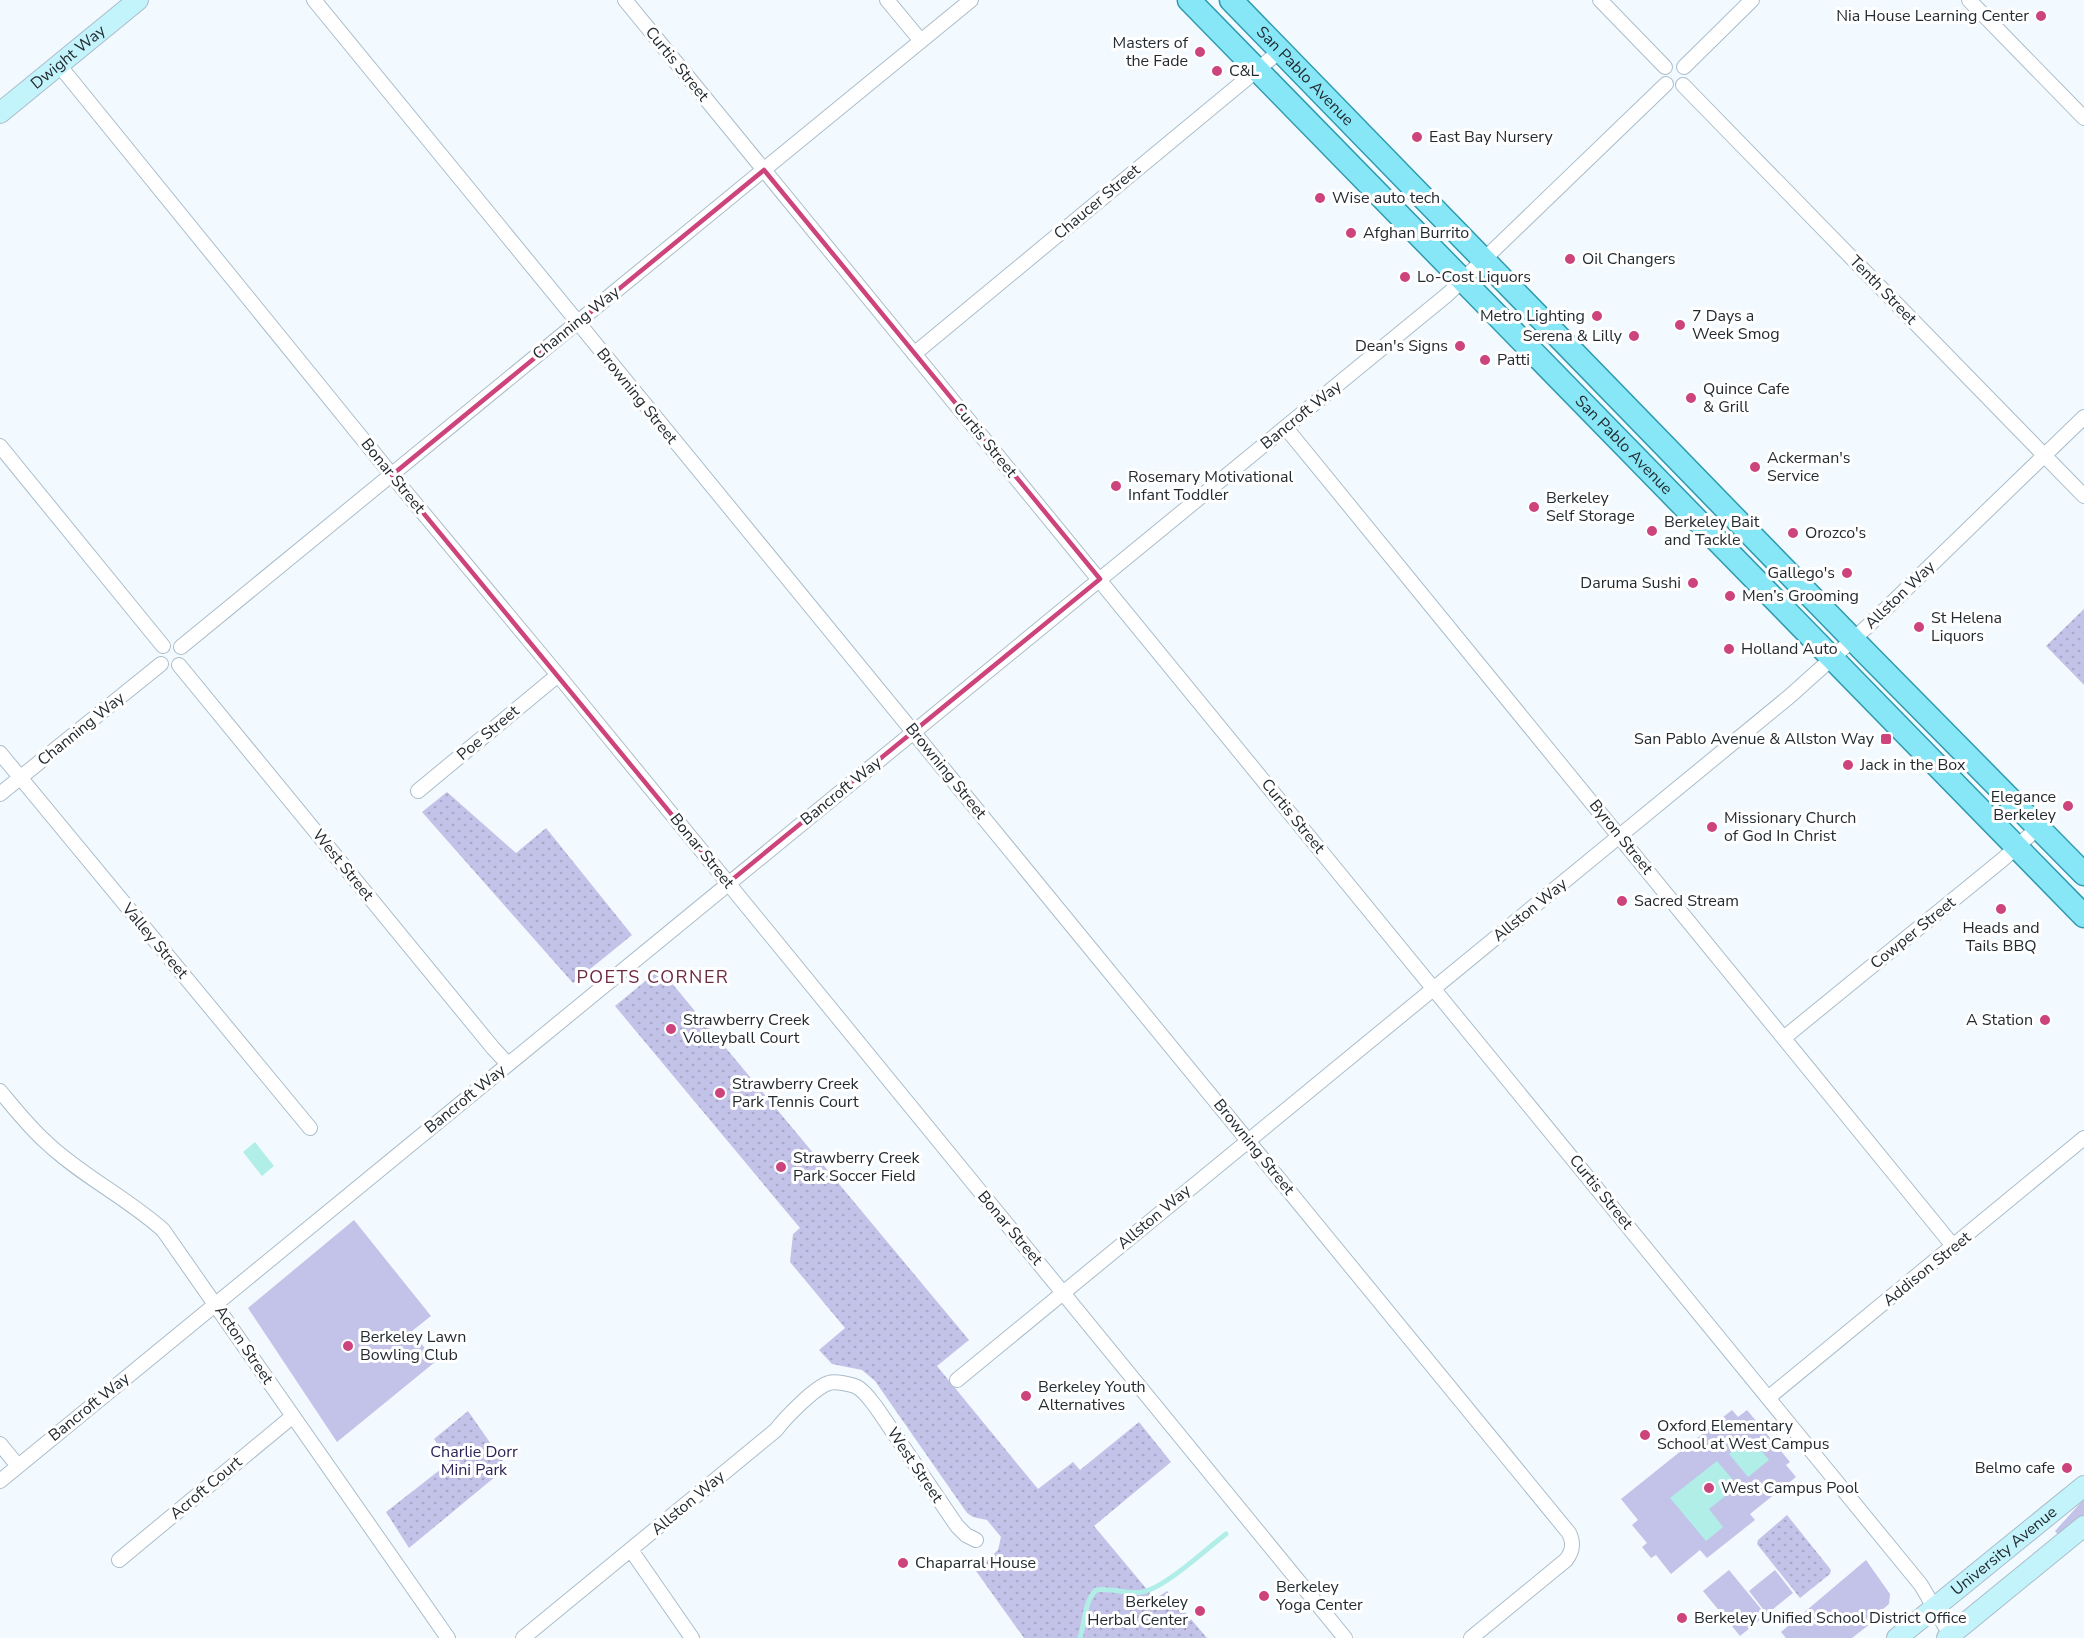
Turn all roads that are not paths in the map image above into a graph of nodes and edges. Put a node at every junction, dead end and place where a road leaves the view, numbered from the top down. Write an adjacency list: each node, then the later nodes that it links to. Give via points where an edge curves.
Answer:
1 (138, 0): 13 (main road, Dwight Way)
2 (314, 0): 24 (street, Browning Street)
3 (625, 0): 21 (street, Curtis Street)
4 (887, 0): 11 (street)
5 (971, 0): 11 (street, Channing Way)
6 (1189, 0): 16 (main road, San Pablo Avenue)
7 (1231, 0): 12 (main road, San Pablo Avenue)
8 (1600, 0): 14 (street)
9 (1752, 0): 15 (street)
10 (1969, 0): 20 (street)
11 (921, 41): 21 (street, Channing Way)
12 (1280, 51): 16 (street, Chaucer Street); 22 (main road, San Pablo Avenue)
13 (59, 65): 19 (main road, Dwight Way); 30 (street, Bonar Street)
14 (1665, 67): 15 (street, via 1674,63); 17 (street, via 1662,78)
15 (1684, 67): 18 (street, via 1687,76)
16 (1258, 69): 23 (main road, San Pablo Avenue); 25 (street, Chaucer Street)
17 (1666, 84): 18 (street, via 1674,88); 22 (street, Bancroft Way)
18 (1683, 85): 29 (street, Tenth Street)
19 (0, 113)
20 (2084, 118)
21 (764, 170): 24 (street, Channing Way); 25 (street, Curtis Street)
22 (1484, 261): 23 (street, Bancroft Way); 33 (main road, San Pablo Avenue)
23 (1463, 280): 27 (street, Bancroft Way); 36 (main road, San Pablo Avenue)
24 (577, 322): 30 (street, Channing Way); 40 (street, Browning Street)
25 (914, 354): 32 (street, Curtis Street)
26 (2084, 417): 29 (street, Allston Way)
27 (1286, 428): 32 (street, Bancroft Way); 46 (street, Byron Street)
28 (0, 446): 34 (street)
29 (2045, 455): 31 (street, Tenth Street); 33 (street, Allston Way)
30 (392, 475): 35 (street, Channing Way); 39 (street, Bonar Street)
31 (2084, 496)
32 (1100, 579): 40 (street, Bancroft Way); 51 (street, Curtis Street)
33 (1853, 639): 36 (street, Allston Way); 45 (main road, San Pablo Avenue)
34 (163, 646): 35 (street, via 170,643); 37 (street, via 158,656)
35 (181, 647): 38 (street, via 184,655)
36 (1833, 658): 46 (street, Allston Way); 47 (main road, San Pablo Avenue)
37 (161, 664): 38 (street, via 168,668); 42 (street, Channing Way)
38 (179, 665): 53 (street, West Street)
39 (558, 675): 43 (street, Poe Street); 49 (street, Bonar Street)
40 (914, 732): 49 (street, Bancroft Way); 57 (street, Browning Street)
41 (0, 753): 42 (street, Valley Street)
42 (20, 777): 44 (street, Channing Way); 55 (street, Valley Street)
43 (418, 791)
44 (0, 794)
45 (2039, 827): 47 (street, Cowper Street); 48 (main road, San Pablo Avenue)
46 (1620, 836): 51 (street, Allston Way); 52 (street, Byron Street)
47 (2016, 848): 50 (main road, San Pablo Avenue); 52 (street, Cowper Street)
48 (2084, 873)
49 (728, 883): 53 (street, Bancroft Way); 59 (street, Bonar Street)
50 (2084, 916)
51 (1434, 988): 57 (street, Allston Way); 63 (street, Curtis Street)
52 (1785, 1037): 58 (street, Byron Street)
53 (508, 1064): 60 (street, Bancroft Way)
54 (0, 1090): 60 (street, Acton Street, via 47,1144 163,1230)
55 (310, 1128)
56 (2084, 1138): 58 (street, Addison Street)
57 (1248, 1140): 59 (street, Allston Way); 79 (street, Browning Street, via 1569,1533 1573,1545 1566,1560)
58 (1954, 1247): 63 (street, Addison Street)
59 (1063, 1293): 61 (street, Allston Way); 78 (street, Bonar Street)
60 (216, 1303): 64 (street, Acton Street); 66 (street, Bancroft Way)
61 (957, 1380)
62 (856, 1386): 70 (street, West Street, via 876,1407 957,1526); 71 (street, Allston Way, via 830,1382 821,1388)
63 (1768, 1398): 73 (street, Curtis Street, via 1921,1585)
64 (293, 1416): 72 (street, Acroft Court); 75 (street, Acton Street)
65 (0, 1444): 66 (street)
66 (18, 1466): 67 (street, Bancroft Way)
67 (0, 1480)
68 (2084, 1486): 73 (main road, University Avenue)
69 (2084, 1526): 74 (main road, University Avenue)
70 (976, 1540)
71 (631, 1550): 76 (street, Allston Way); 77 (street)
72 (119, 1560)
73 (1934, 1608): 74 (street, Curtis Street); 80 (main road, University Avenue)
74 (1950, 1637)
75 (448, 1638)
76 (523, 1638)
77 (692, 1638)
78 (1345, 1638)
79 (1471, 1638)
80 (1897, 1638)

